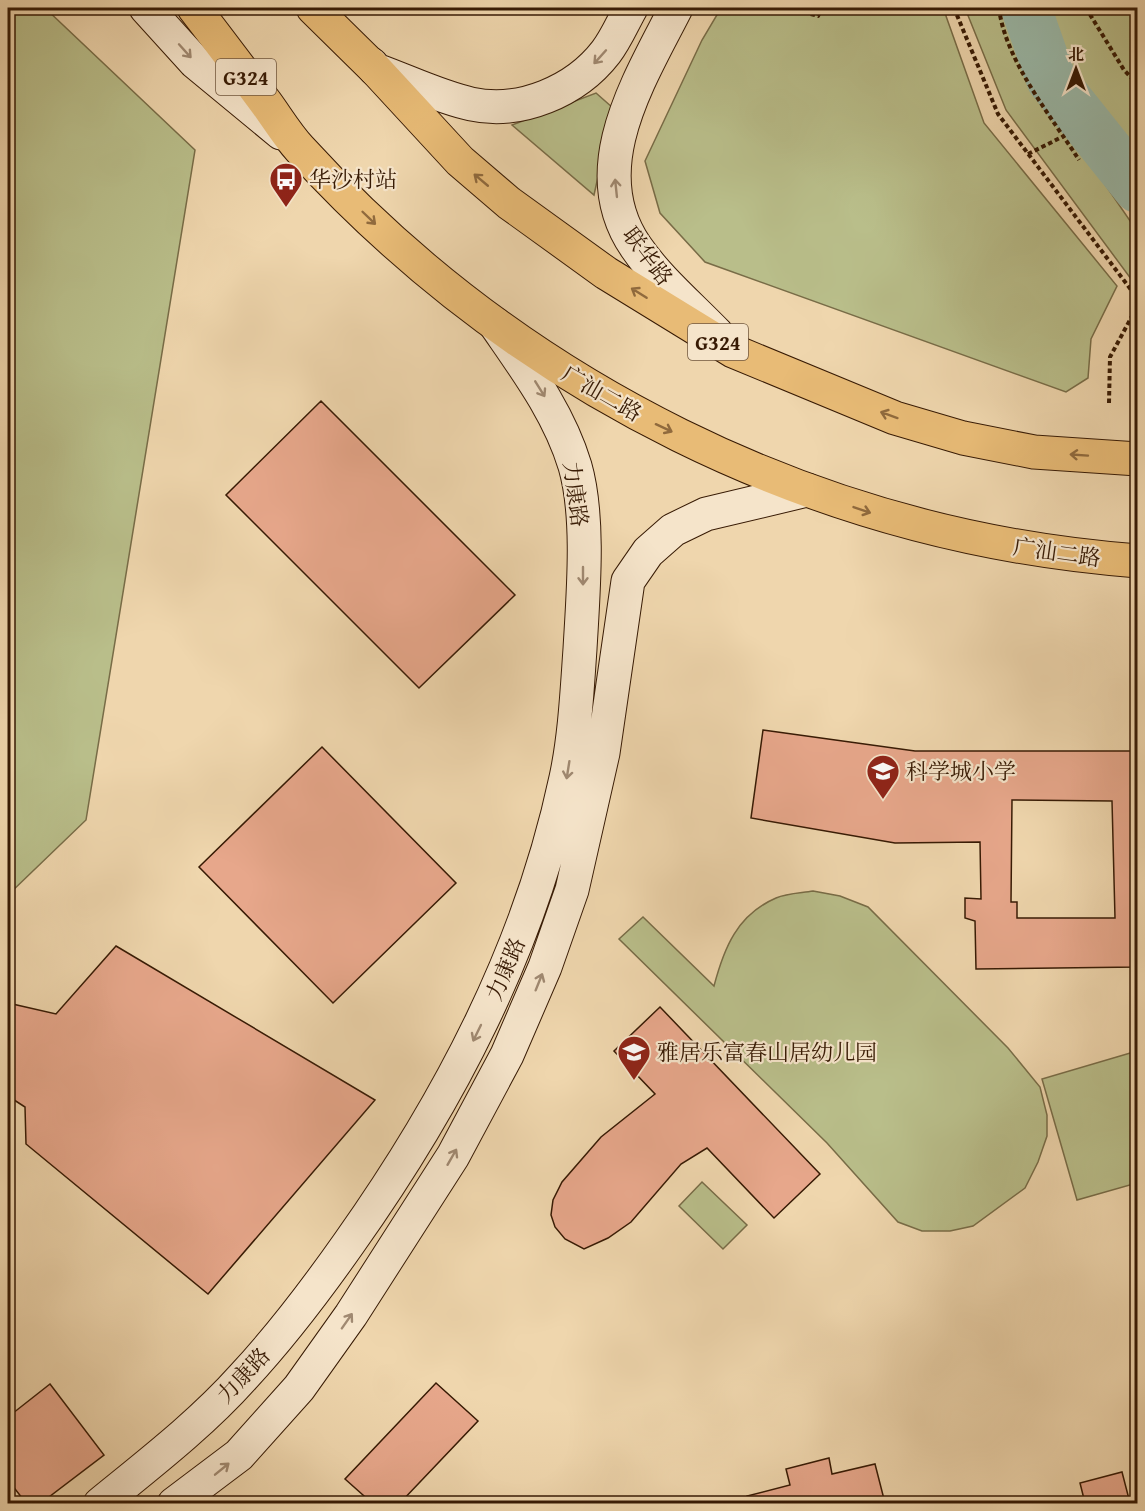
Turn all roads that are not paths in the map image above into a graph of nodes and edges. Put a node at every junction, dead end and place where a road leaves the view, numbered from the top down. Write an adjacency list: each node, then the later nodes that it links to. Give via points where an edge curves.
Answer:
1 (146, 8): 8 (street, one-way to 8, via 195,62)
2 (194, 8): 8 (highway, 广汕二路 / G324)
3 (313, 8): 7 (highway, G324)
4 (328, 8): 7 (street)
5 (631, 8): 7 (street, one-way to 7, via 606,51 579,80 542,98 504,107 472,104)
6 (676, 8): 10 (street, 联华路, one-way to 6, via 642,254 619,215 614,175 617,139 628,103)
7 (376, 70): 10 (highway, G324, one-way to 7, via 606,273 509,203 460,161)
8 (298, 147): 9 (highway, 广汕二路 / G324, one-way to 9, via 406,254)
9 (495, 324): 12 (highway, 广汕二路 / G324, one-way to 12, via 582,384 653,423); 14 (street, 力康路, one-way to 14, via 543,393 566,438 576,471 582,524 580,637 567,774 531,905 505,971 449,1088 418,1141 333,1265 241,1380 185,1433)
10 (733, 351): 11 (highway, G324, one-way to 10, via 1034,452 963,438 884,413)
11 (1137, 459)
12 (807, 490): 13 (highway, 广汕二路 / G324, one-way to 13, via 949,534); 15 (street, 力康路, one-way to 12, via 239,1455 298,1388 351,1315 453,1156 507,1054 545,966 575,880 603,753 628,581 648,552 673,530 706,514)
13 (1137, 561)
14 (100, 1503)
15 (174, 1503)

